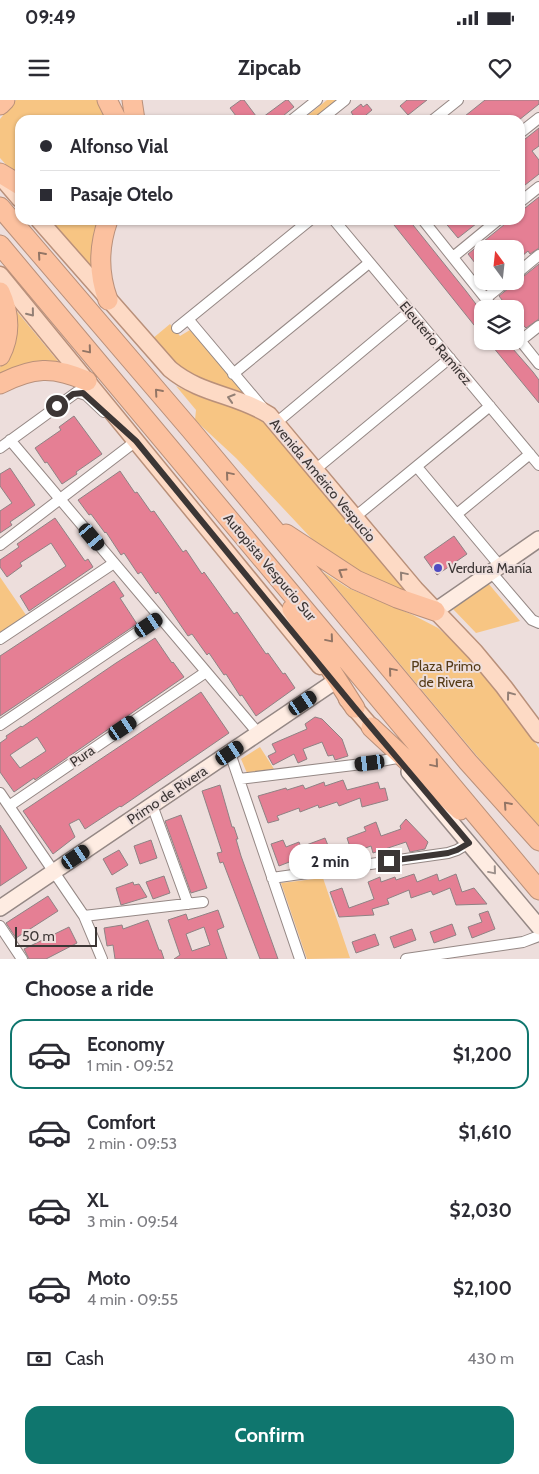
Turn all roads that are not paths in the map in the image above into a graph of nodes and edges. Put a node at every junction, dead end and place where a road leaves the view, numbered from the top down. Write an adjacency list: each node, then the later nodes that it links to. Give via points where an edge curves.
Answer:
1 (5, 100): 7 (highway)
2 (108, 100): 8 (highway)
3 (132, 100): 9 (highway)
4 (317, 100): 10 (street)
5 (344, 100): 11 (street)
6 (453, 101): 12 (street)
7 (0, 105)
8 (115, 115)
9 (134, 115)
10 (298, 115)
11 (326, 115)
12 (439, 115)
13 (539, 118): 14 (street)
14 (525, 129)
15 (0, 174): 16 (highway); 18 (main road)
16 (15, 182)
17 (539, 187): 19 (street)
18 (15, 193)
19 (525, 198)
20 (0, 207): 22 (highway, Autopista Vespucio Sur, one-way to 20)
21 (15, 225): 61 (highway, Autopista Vespucio Sur, one-way to 21)
22 (15, 225)
23 (42, 225): 38 (main road, Avenida Américo Vespucio)
24 (106, 225): 38 (highway, via 100,256)
25 (304, 225): 40 (street)
26 (338, 225): 32 (street, Eleuterio Ramírez)
27 (427, 225): 31 (street)
28 (492, 225): 31 (street)
29 (0, 245): 66 (highway, Autopista Vespucio Sur, one-way to 66)
30 (539, 255): 33 (street)
31 (453, 256): 37 (street)
32 (370, 263): 39 (street, Eleuterio Ramírez); 48 (street)
33 (524, 268)
34 (0, 275): 49 (main road, one-way to 49)
35 (496, 290): 37 (street)
36 (0, 292): 45 (highway, via 6,307 8,327)
37 (486, 298)
38 (108, 300): 52 (main road, Avenida Américo Vespucio, one-way to 38, via 238,400 203,390 181,379 160,360)
39 (410, 311): 46 (street, Eleuterio Ramírez); 52 (street)
40 (188, 319): 42 (street); 48 (street)
41 (539, 326): 43 (street)
42 (177, 328)
43 (524, 335)
44 (524, 345): 47 (street)
45 (0, 356)
46 (450, 358): 51 (street, Eleuterio Ramírez); 59 (street)
47 (539, 364)
48 (233, 374): 52 (street)
49 (87, 381): 50 (highway, via 47,370 29,372); 54 (main road)
50 (0, 384)
51 (490, 406): 56 (street, Eleuterio Ramírez); 58 (street)
52 (272, 419): 59 (main road, Avenida Américo Vespucio)
53 (10, 440): 54 (street, via 80,392); 55 (street); 60 (street)
54 (136, 441): 60 (street); 74 (main road)
55 (0, 448)
56 (530, 454): 57 (street, Eleuterio Ramírez); 62 (street)
57 (539, 465)
58 (417, 467): 62 (street); 63 (street)
59 (316, 469): 63 (main road, Avenida Américo Vespucio)
60 (60, 499): 65 (street); 67 (street)
61 (260, 513): 69 (highway, one-way to 61, via 378,590 344,573); 86 (highway, Autopista Vespucio Sur, one-way to 61, via 468,762)
62 (457, 514): 68 (street)
63 (355, 517): 69 (main road, Avenida Américo Vespucio, one-way to 63)
64 (539, 539): 68 (street)
65 (0, 545)
66 (254, 548): 75 (highway); 88 (highway, Autopista Vespucio Sur, one-way to 88)
67 (114, 562): 70 (street); 72 (street)
68 (496, 569): 69 (street); 71 (street, via 532,620)
69 (435, 611): 79 (main road, Avenida Américo Vespucio, one-way to 69, via 476,652)
70 (160, 617): 73 (street); 76 (street)
71 (539, 623)
72 (0, 639)
73 (206, 672): 78 (street); 85 (street, Pura)
74 (334, 682): 75 (main road); 78 (street, Primo de Rivera)
75 (355, 708): 77 (main road)
76 (0, 725)
77 (371, 727): 81 (street); 88 (highway)
78 (258, 733): 80 (street, Primo de Rivera)
79 (539, 734)
80 (230, 753): 82 (street); 84 (street, Primo de Rivera)
81 (397, 758): 82 (street); 87 (street)
82 (239, 779): 90 (street)
83 (0, 793): 85 (street)
84 (152, 805): 89 (street, Primo de Rivera); 93 (street)
85 (9, 806): 89 (street)
86 (539, 841)
87 (469, 843): 90 (street, via 448,853); 97 (street, one-way to 97)
88 (523, 870): 91 (highway, Autopista Vespucio Sur)
89 (54, 872): 94 (street, Primo de Rivera); 95 (street)
90 (272, 878): 101 (street)
91 (539, 890)
92 (203, 902): 93 (street)
93 (188, 904): 95 (street)
94 (0, 908)
95 (84, 916): 100 (street)
96 (0, 926): 99 (street)
97 (539, 927)
98 (539, 936): 102 (street, via 524,942)
99 (22, 959)
100 (102, 959)
101 (300, 959)
102 (406, 959)

